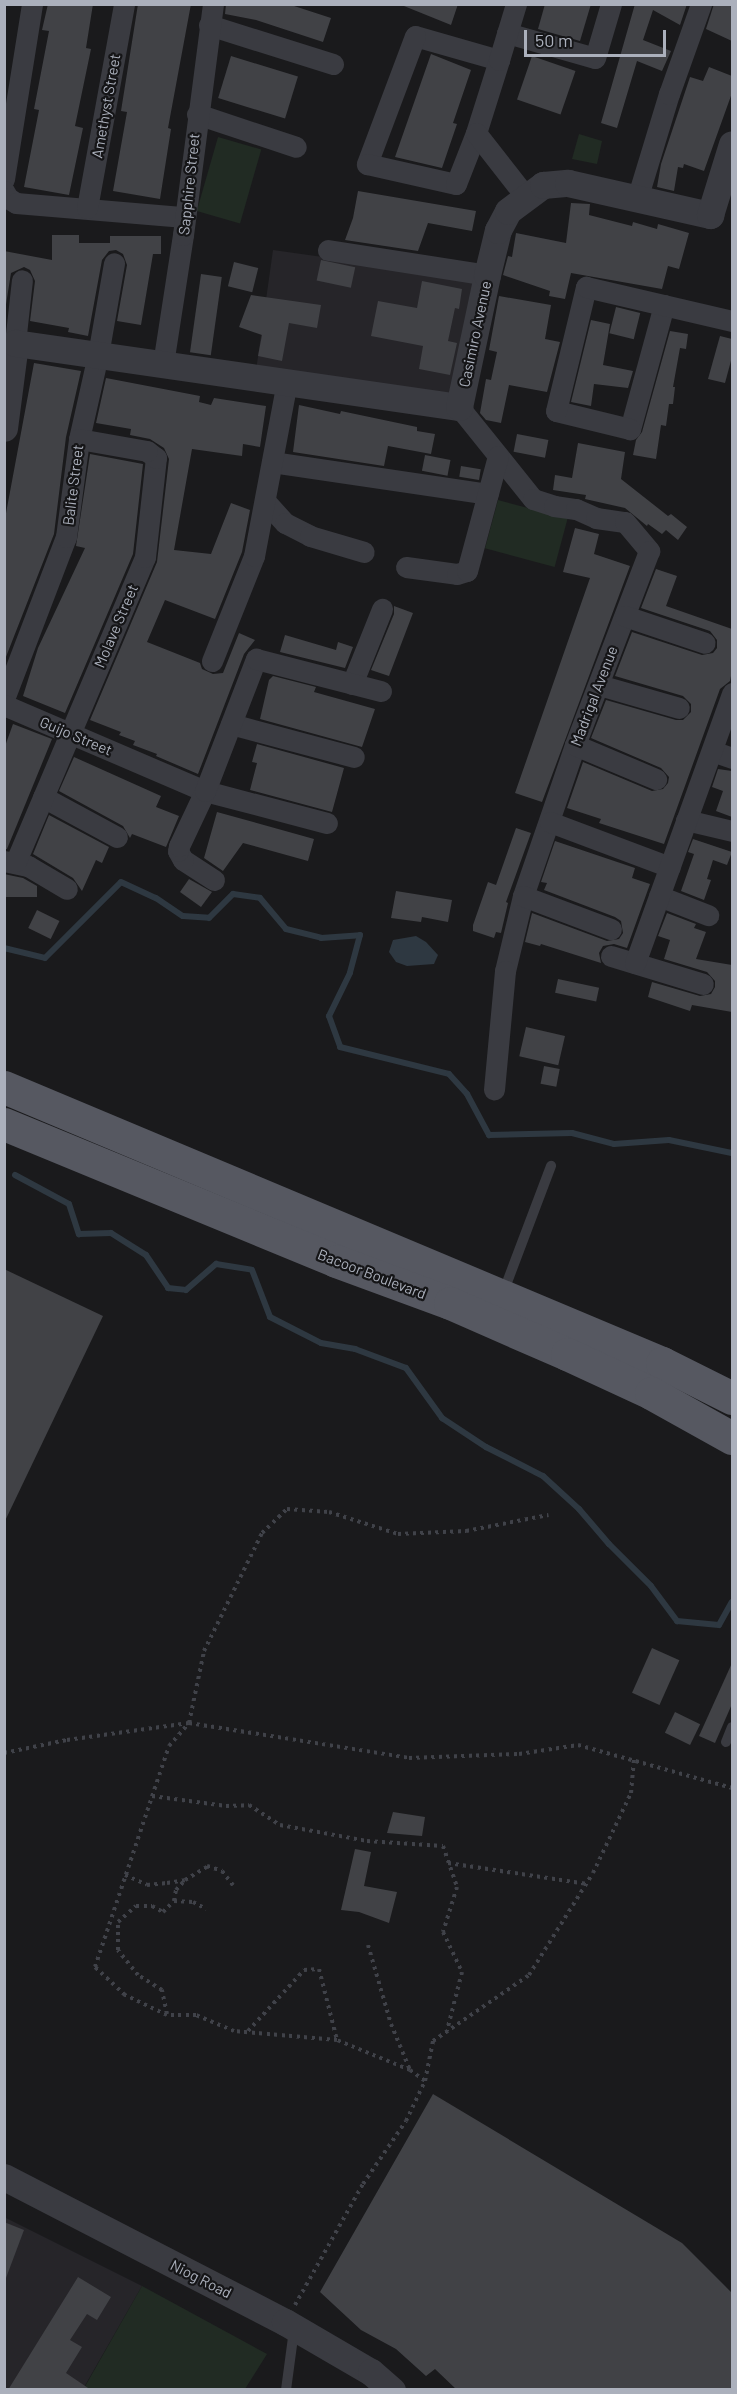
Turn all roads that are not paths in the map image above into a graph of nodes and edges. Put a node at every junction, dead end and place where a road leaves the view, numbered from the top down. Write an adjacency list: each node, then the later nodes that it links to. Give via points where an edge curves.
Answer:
1 (32, 4): 14 (street)
2 (124, 4): 17 (street, Amethyst Street)
3 (516, 4): 7 (street)
4 (611, 4): 7 (street, via 595,58)
5 (701, 4): 16 (street)
6 (211, 15): 9 (street); 10 (street, Sapphire Street)
7 (507, 33): 8 (street)
8 (499, 60): 11 (street); 11 (street, via 415,36 367,164 456,184)
9 (333, 64)
10 (196, 114): 13 (street); 18 (street, Sapphire Street)
11 (476, 133): 15 (street)
12 (732, 144): 16 (street, Casimiro Avenue, via 710,215)
13 (296, 147)
14 (6, 189): 17 (street, via 16,203)
15 (526, 197): 16 (street, Casimiro Avenue, via 543,185 568,183); 21 (street, Casimiro Avenue, via 507,211)
16 (637, 199)
17 (87, 208): 18 (street)
18 (184, 217): 27 (street, Sapphire Street)
19 (328, 250): 21 (street)
20 (114, 263): 26 (street, Balite Street)
21 (487, 275): 29 (street, Casimiro Avenue)
22 (22, 280): 25 (street)
23 (664, 305): 23 (street, via 630,429 556,411 586,287); 24 (street)
24 (732, 321)
25 (15, 343): 26 (street, Casimiro Avenue); 30 (street)
26 (98, 355): 27 (street, Casimiro Avenue); 31 (street, Balite Street)
27 (163, 364): 28 (street, Casimiro Avenue)
28 (287, 382): 29 (street, Casimiro Avenue); 33 (street)
29 (459, 407): 32 (street, Madrigal Avenue)
30 (4, 428)
31 (79, 439): 46 (street, Balite Street, via 66,537); 50 (street, Molave Street, via 147,451 153,453 157,464 146,556)
32 (498, 456): 34 (street); 39 (street, Madrigal Avenue, via 533,499 596,518 625,522 650,551)
33 (272, 462): 34 (street); 35 (street)
34 (488, 494): 37 (street, via 467,571 457,574)
35 (265, 501): 36 (street, via 285,523 310,536); 41 (street, via 254,556)
36 (364, 552)
37 (406, 567)
38 (382, 609): 42 (street)
39 (625, 616): 40 (street); 43 (street, Madrigal Avenue)
40 (705, 643)
41 (212, 662)
42 (352, 684): 44 (street); 49 (street, via 256,659)
43 (599, 685): 48 (street); 51 (street, Madrigal Avenue)
44 (381, 691)
45 (732, 693): 52 (street)
46 (4, 699)
47 (4, 705): 50 (street, Guijo Street)
48 (679, 708)
49 (231, 724): 53 (street); 56 (street)
50 (69, 734): 56 (street, Guijo Street); 57 (street, Molave Street)
51 (575, 745): 55 (street); 59 (street, Madrigal Avenue)
52 (712, 751): 54 (street); 58 (street)
53 (354, 757)
54 (732, 758)
55 (656, 780)
56 (205, 792): 60 (street, Guijo Street); 65 (street, via 178,851 183,860)
57 (43, 797): 62 (street); 63 (street, Molave Street)
58 (686, 820): 61 (street); 64 (street)
59 (550, 822): 64 (street); 67 (street, Madrigal Avenue)
60 (327, 823)
61 (732, 831)
62 (117, 837)
63 (10, 861): 66 (street)
64 (670, 867): 68 (street)
65 (214, 880)
66 (68, 889)
67 (523, 896): 70 (street); 75 (street, Madrigal Avenue, via 505,971)
68 (659, 896): 69 (street); 72 (street)
69 (708, 915)
70 (610, 929)
71 (611, 956): 72 (street)
72 (635, 963): 73 (street)
73 (703, 984)
74 (4, 1087): 78 (main road, Bacoor Boulevard)
75 (494, 1089)
76 (4, 1124): 80 (main road, Bacoor Boulevard, via 545,1344 651,1393)
77 (551, 1166): 78 (lane)
78 (502, 1296): 79 (main road, Bacoor Boulevard, via 662,1363)
79 (732, 1398)
80 (732, 1438)
81 (732, 1727): 82 (lane)
82 (726, 1742)
83 (4, 2177): 84 (street, Niog Road)
84 (290, 2325): 85 (lane); 86 (street, Niog Road, via 371,2372)
85 (286, 2390)
86 (392, 2390)

